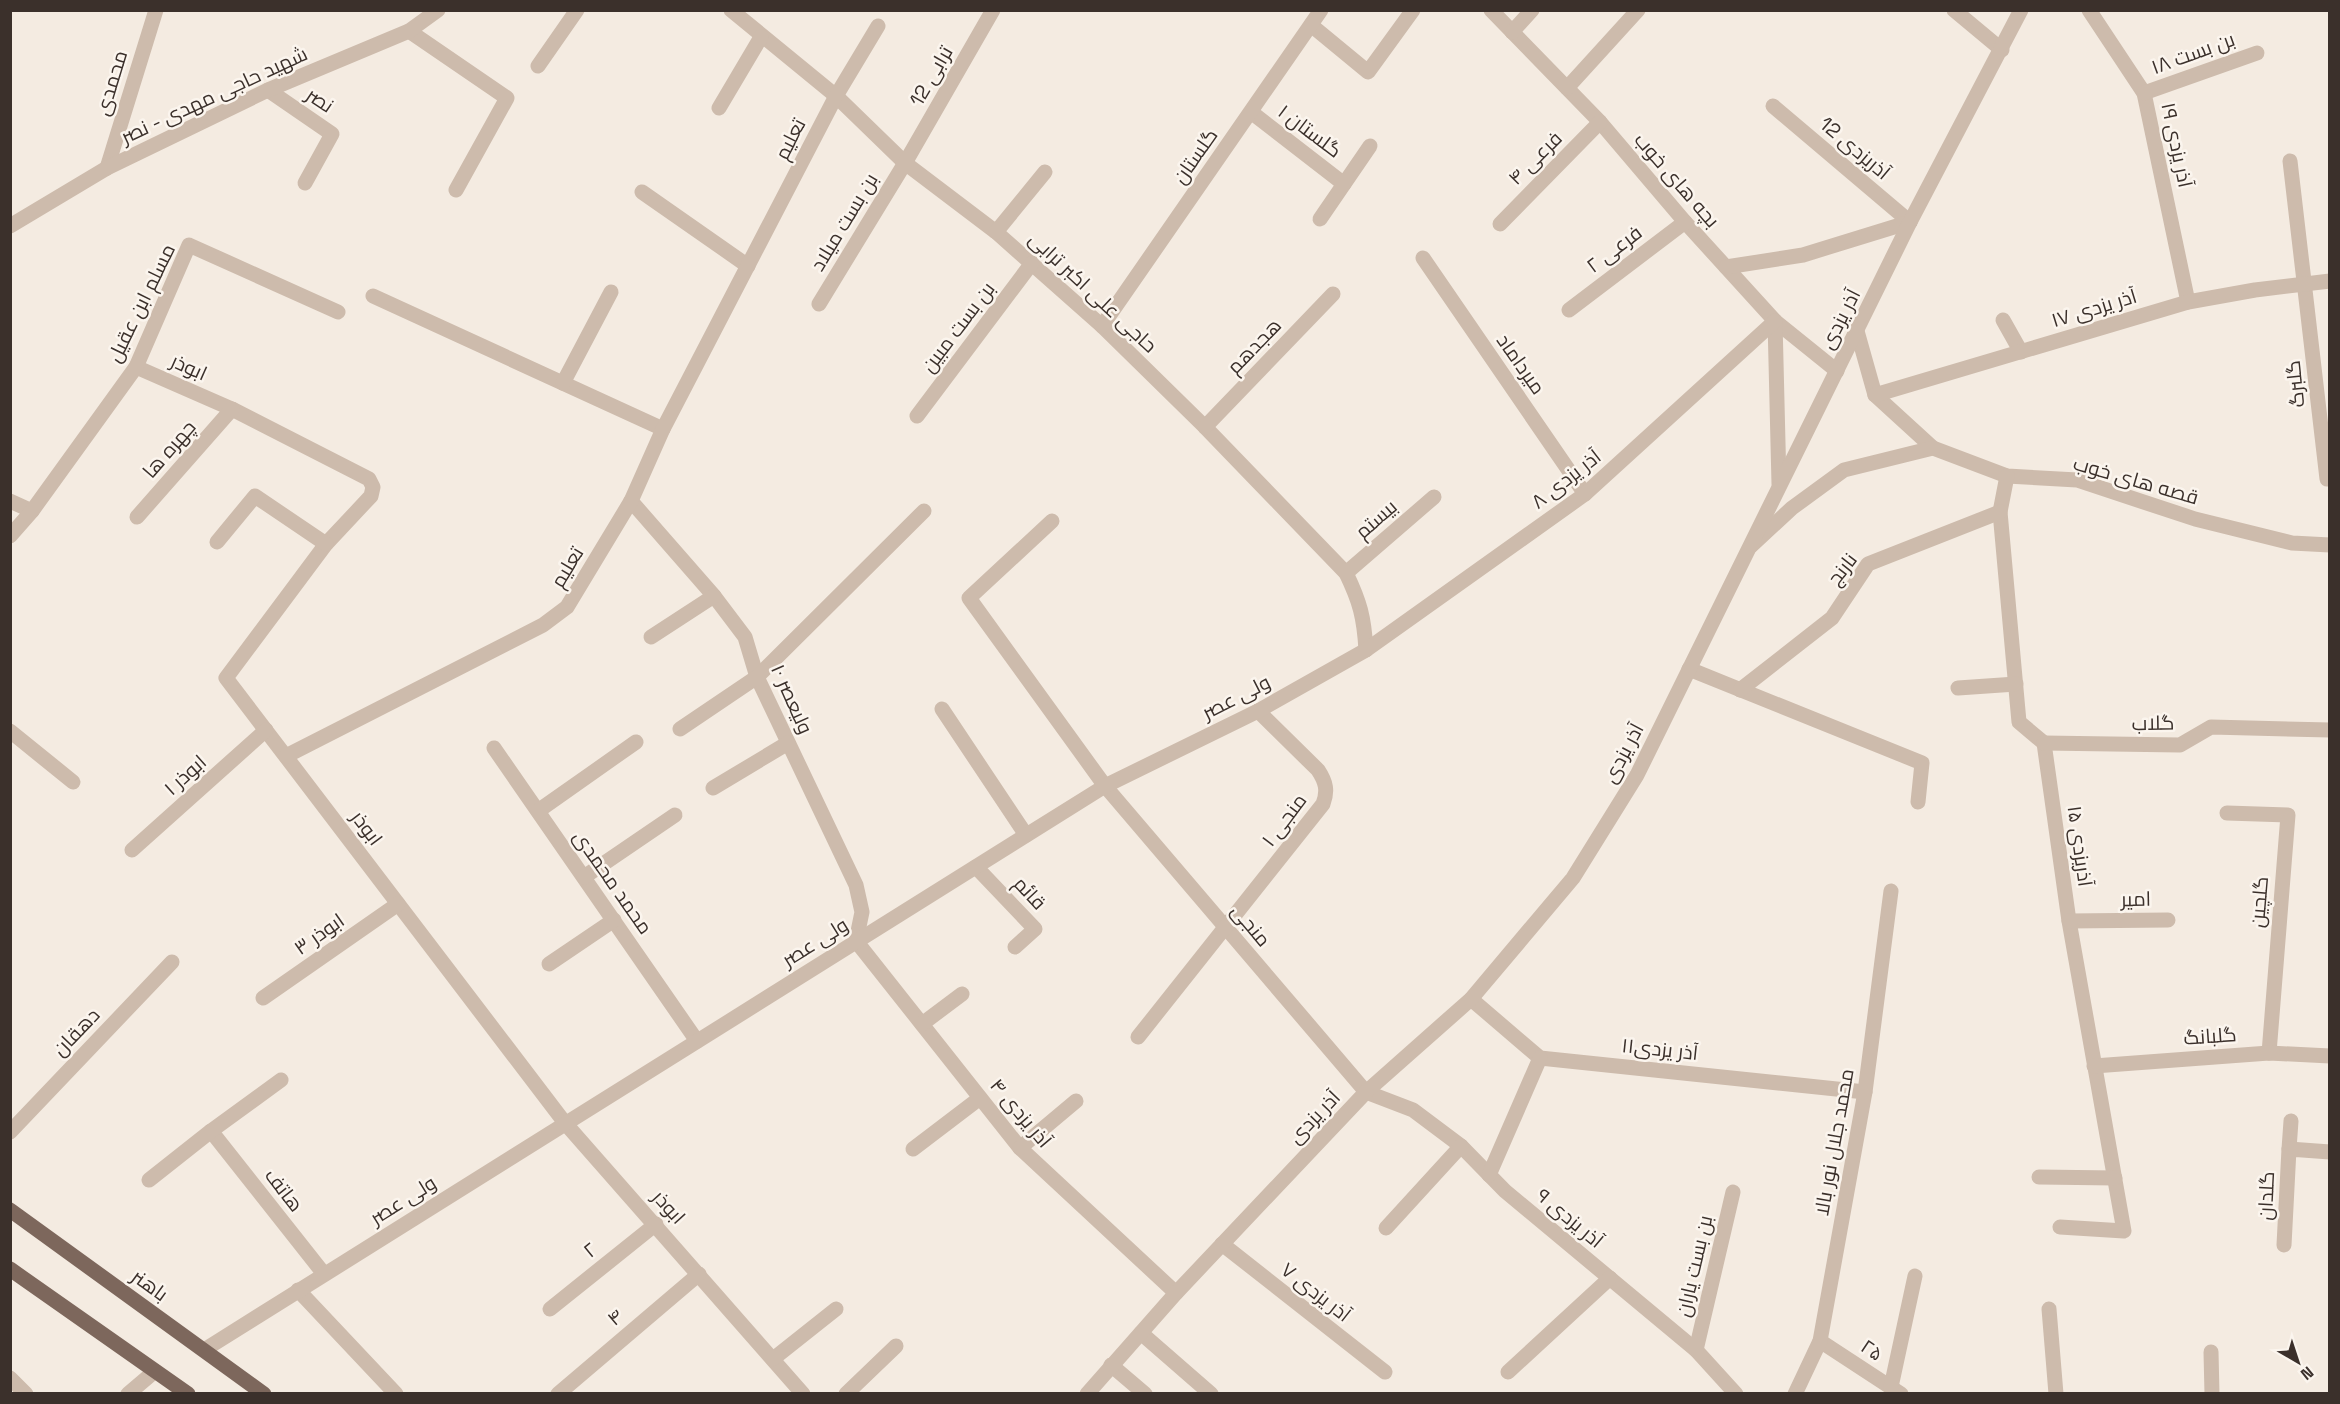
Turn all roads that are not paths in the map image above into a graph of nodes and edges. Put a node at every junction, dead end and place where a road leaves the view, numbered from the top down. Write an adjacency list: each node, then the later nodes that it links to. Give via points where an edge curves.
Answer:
1 (156, 10): 33 (street, محمدی)
2 (438, 10): 16 (street, شهید حاجی مهدی - نصر)
3 (577, 10): 21 (street)
4 (731, 10): 18 (street, حاجی علی اکبر ترابی)
5 (993, 10): 32 (street, ترابی 12)
6 (1321, 10): 14 (street, گلستان)
7 (1413, 10): 14 (street, via 1368,72)
8 (1491, 10): 17 (street, بچه های خوب)
9 (1532, 10): 17 (street)
10 (1638, 10): 22 (street)
11 (1954, 10): 19 (street)
12 (2021, 10): 19 (street, آذر یزدی)
13 (2089, 10): 24 (street, آذر یزدی ۱۹)
14 (1311, 25): 28 (street, گلستان)
15 (878, 26): 25 (street, تعلیم)
16 (409, 31): 23 (street, شهید حاجی مهدی - نصر); 37 (street, via 507,99)
17 (1512, 32): 22 (street, بچه های خوب)
18 (761, 37): 25 (street, حاجی علی اکبر ترابی); 27 (street)
19 (2002, 50): 42 (street, آذر یزدی)
20 (2257, 53): 24 (street, بن بست ۱۸)
21 (538, 66)
22 (1567, 88): 29 (street, بچه های خوب)
23 (268, 90): 33 (street, شهید حاجی مهدی - نصر); 35 (street, نصر, via 332,134)
24 (2144, 93): 54 (street, آذر یزدی ۱۹)
25 (836, 96): 32 (street, حاجی علی اکبر ترابی); 47 (street, تعلیم)
26 (1773, 106): 42 (street, آذریزدی 12)
27 (718, 108)
28 (1251, 112): 36 (street, گلستان ۱); 60 (street, گلستان)
29 (1600, 122): 41 (street, بچه های خوب); 43 (street, فرعی ۴)
30 (1370, 146): 36 (street)
31 (2289, 161): 50 (street)
32 (905, 163): 44 (street, حاجی علی اکبر ترابی); 55 (street, بن بست میلاد)
33 (107, 168): 39 (street, شهید حاجی مهدی - نصر)
34 (1046, 172): 44 (street)
35 (305, 183)
36 (1344, 184): 40 (street)
37 (456, 190)
38 (642, 192): 47 (street)
39 (13, 218)
40 (1320, 219)
41 (1685, 222): 48 (street, بچه های خوب); 56 (street, فرعی ۲)
42 (1910, 222): 48 (street, via 1803,255); 61 (street, آذر یزدی)
43 (1500, 224)
44 (996, 232): 46 (street, حاجی علی اکبر ترابی)
45 (1423, 258): 75 (street, میرداماد)
46 (1032, 263): 60 (street, حاجی علی اکبر ترابی); 68 (street, بن بست مبین)
47 (748, 266): 70 (street, تعلیم)
48 (1726, 267): 59 (street, بچه های خوب)
49 (2330, 281): 50 (street, آذر یزدی ۱۷)
50 (2305, 285): 54 (street, آذر یزدی ۱۷); 73 (street, گلبرگ)
51 (612, 292): 65 (street)
52 (1333, 294): 69 (street, هجدهم)
53 (373, 296): 65 (street)
54 (2188, 302): 62 (street, آذر یزدی ۱۷)
55 (819, 304)
56 (1569, 310)
57 (338, 312): 63 (street, مسلم ابن عقیل, via 189,245)
58 (2003, 320): 62 (street)
59 (1775, 321): 64 (street, بچه های خوب); 74 (street); 75 (street, ۸ آذر یزدی)
60 (1102, 326): 69 (street, حاجی علی اکبر ترابی)
61 (1857, 331): 64 (street, آذر یزدی); 66 (street)
62 (2021, 352): 66 (street, آذر یزدی ۱۷)
63 (136, 367): 67 (street, ابوذر); 79 (street, مسلم ابن عقیل)
64 (1837, 371): 74 (street, آذر یزدی)
65 (563, 383): 70 (street)
66 (1875, 395): 71 (street, قصه های خوب)
67 (232, 409): 82 (street, چهره ها); 86 (street, ابوذر, via 369,479 373,487 371,496)
68 (918, 416)
69 (1205, 427): 89 (street, حاجی علی اکبر ترابی)
70 (663, 429): 78 (street, تعلیم)
71 (1933, 448): 72 (street, قصه های خوب); 88 (street, via 1844,470 1792,508)
72 (2007, 476): 81 (street); 87 (street, قصه های خوب, via 2077,480 2195,519 2292,543)
73 (2327, 479)
74 (1779, 484): 88 (street, آذر یزدی)
75 (1585, 494): 92 (street, ۸ آذر یزدی)
76 (1434, 497): 89 (street, بیستم)
77 (10, 501): 79 (street)
78 (631, 501): 90 (street, ۱۰ ولیعصر); 108 (street, تعلیم, via 567,607 555,617)
79 (32, 511): 84 (street, مسلم ابن عقیل)
80 (924, 511): 94 (street)
81 (2000, 512): 95 (street); 97 (street, نارنج, via 1868,564 1832,618)
82 (137, 517)
83 (1052, 521): 110 (street, منجی, via 969,598)
84 (10, 536)
85 (217, 542): 86 (street, via 255,496)
86 (326, 544): 101 (street, ابوذر, via 226,678)
87 (2330, 545)
88 (1750, 546): 93 (street, آذر یزدی)
89 (1346, 573): 92 (street, حاجی علی اکبر ترابی, via 1360,601)
90 (714, 596): 91 (street); 94 (street, ۱۰ ولیعصر, via 745,637)
91 (651, 637)
92 (1366, 650): 99 (street, ولی عصر)
93 (1689, 669): 97 (street); 132 (street, آذر یزدی, via 1637,775 1573,878)
94 (758, 677): 100 (street); 105 (street, ۱۰ ولیعصر)
95 (2016, 684): 96 (street); 106 (street, via 2019,722)
96 (1958, 688)
97 (1740, 690): 112 (street, via 1922,763)
98 (942, 709): 116 (street)
99 (1258, 711): 110 (street, ولی عصر); 125 (street, منجی ۱, via 1318,770 1325,781 1326,795 1323,804)
100 (680, 729)
101 (266, 730): 108 (street, ابوذر); 117 (street, ابوذر ۱)
102 (2330, 730): 106 (street, گلاب, via 2211,727 2180,745)
103 (10, 731): 109 (street)
104 (636, 742): 113 (street)
105 (788, 743): 111 (street); 126 (street, ۱۰ ولیعصر, via 856,885 862,912)
106 (2044, 743): 124 (street, ۱۵ آذریزدی)
107 (494, 748): 113 (street, محمد محمدی)
108 (286, 756): 121 (street, ابوذر)
109 (73, 782)
110 (1105, 786): 116 (street, ولی عصر); 125 (street, منجی)
111 (713, 788)
112 (1918, 802)
113 (538, 811): 119 (street, محمد محمدی)
114 (2227, 813): 136 (street, گلچین, via 2288,815)
115 (675, 815): 119 (street)
116 (1026, 835): 118 (street, ولی عصر)
117 (132, 850)
118 (976, 867): 126 (street, ولی عصر); 127 (street, قائم, via 1035,929)
119 (584, 877): 122 (street, محمد محمدی)
120 (1891, 891): 142 (street, محمد جلال نور بالا)
121 (398, 904): 131 (street, ابوذر ۳); 146 (street, ابوذر)
122 (614, 920): 129 (street); 135 (street, محمد محمدی)
123 (2168, 920): 124 (street, امیر)
124 (2068, 921): 139 (street, ۱۵ آذریزدی)
125 (1226, 928): 134 (street); 141 (street, منجی)
126 (856, 941): 133 (street, ۴ آذر یزدی); 135 (street, ولی عصر)
127 (1015, 946)
128 (172, 962): 148 (street, دهقان)
129 (549, 964)
130 (962, 994): 133 (street)
131 (263, 998)
132 (1471, 999): 138 (street); 141 (street, آذر یزدی)
133 (922, 1024): 143 (street, ۴ آذر یزدی)
134 (1138, 1037)
135 (697, 1041): 146 (street, ولی عصر)
136 (2268, 1053): 137 (street, گلبانگ); 139 (street, گلبانگ)
137 (2330, 1056)
138 (1540, 1058): 142 (street, آذر یزدی۱۱); 154 (street)
139 (2094, 1066): 157 (street, ۱۵ آذریزدی)
140 (281, 1080): 147 (street)
141 (1366, 1092): 149 (street, آذر یزدی ۹, via 1413,1110); 163 (street, آذر یزدی)
142 (1865, 1092): 176 (street, محمد جلال نور بالا)
143 (980, 1098): 150 (street, ۴ آذر یزدی); 151 (street)
144 (1076, 1101): 150 (street)
145 (2291, 1121): 152 (street, گلدان)
146 (566, 1123): 160 (street, ابوذر); 166 (street, ولی عصر)
147 (211, 1131): 156 (street); 166 (street, هاتف)
148 (10, 1132)
149 (1461, 1146): 154 (street, آذر یزدی ۹); 162 (street)
150 (1020, 1148): 171 (street, ۴ آذر یزدی)
151 (914, 1149)
152 (2289, 1149): 153 (street, گلدان); 164 (street, گلدان)
153 (2330, 1152)
154 (1489, 1175): 169 (street, آذر یزدی ۹)
155 (2039, 1177): 157 (street)
156 (149, 1179)
157 (2115, 1179): 161 (street, ۱۵ آذریزدی, via 2124,1231)
158 (1733, 1192): 179 (street, بن بست یاران)
159 (10, 1210): 178 (main road, باهنر)
160 (656, 1224): 167 (street, ابوذر); 172 (street, ۲)
161 (2060, 1227)
162 (1386, 1228)
163 (1222, 1244): 171 (street, آذر یزدی); 184 (street, آذر یزدی ۷)
164 (2284, 1245)
165 (10, 1269): 183 (main road)
166 (324, 1274): 170 (street, ولی عصر)
167 (699, 1274): 181 (street, ابوذر); 193 (street, ۴)
168 (1915, 1276): 187 (street)
169 (1610, 1278): 179 (street, آذر یزدی ۹); 185 (street)
170 (298, 1290): 178 (street, ولی عصر); 192 (street)
171 (1176, 1293): 175 (street, آذر یزدی)
172 (550, 1309)
173 (836, 1309): 181 (street)
174 (2049, 1309): 201 (street)
175 (1141, 1333): 182 (street, آذر یزدی); 198 (street)
176 (1820, 1341): 187 (street, ۲۵); 200 (street, محمد جلال نور بالا)
177 (896, 1346): 195 (street)
178 (204, 1350): 191 (main road, باهنر)
179 (1696, 1350): 199 (street, آذر یزدی ۹)
180 (2211, 1352): 202 (street)
181 (773, 1359): 194 (street, ابوذر)
182 (1111, 1365): 196 (street, آذر یزدی); 197 (street)
183 (155, 1371): 189 (street); 190 (main road)
184 (1384, 1372)
185 (1508, 1372)
186 (10, 1378): 188 (street)
187 (1896, 1390)
188 (26, 1394)
189 (128, 1394)
190 (188, 1394)
191 (264, 1394)
192 (396, 1394)
193 (558, 1394)
194 (803, 1394)
195 (846, 1394)
196 (1087, 1394)
197 (1145, 1394)
198 (1211, 1394)
199 (1736, 1394)
200 (1795, 1394)
201 (2056, 1394)
202 (2212, 1394)

